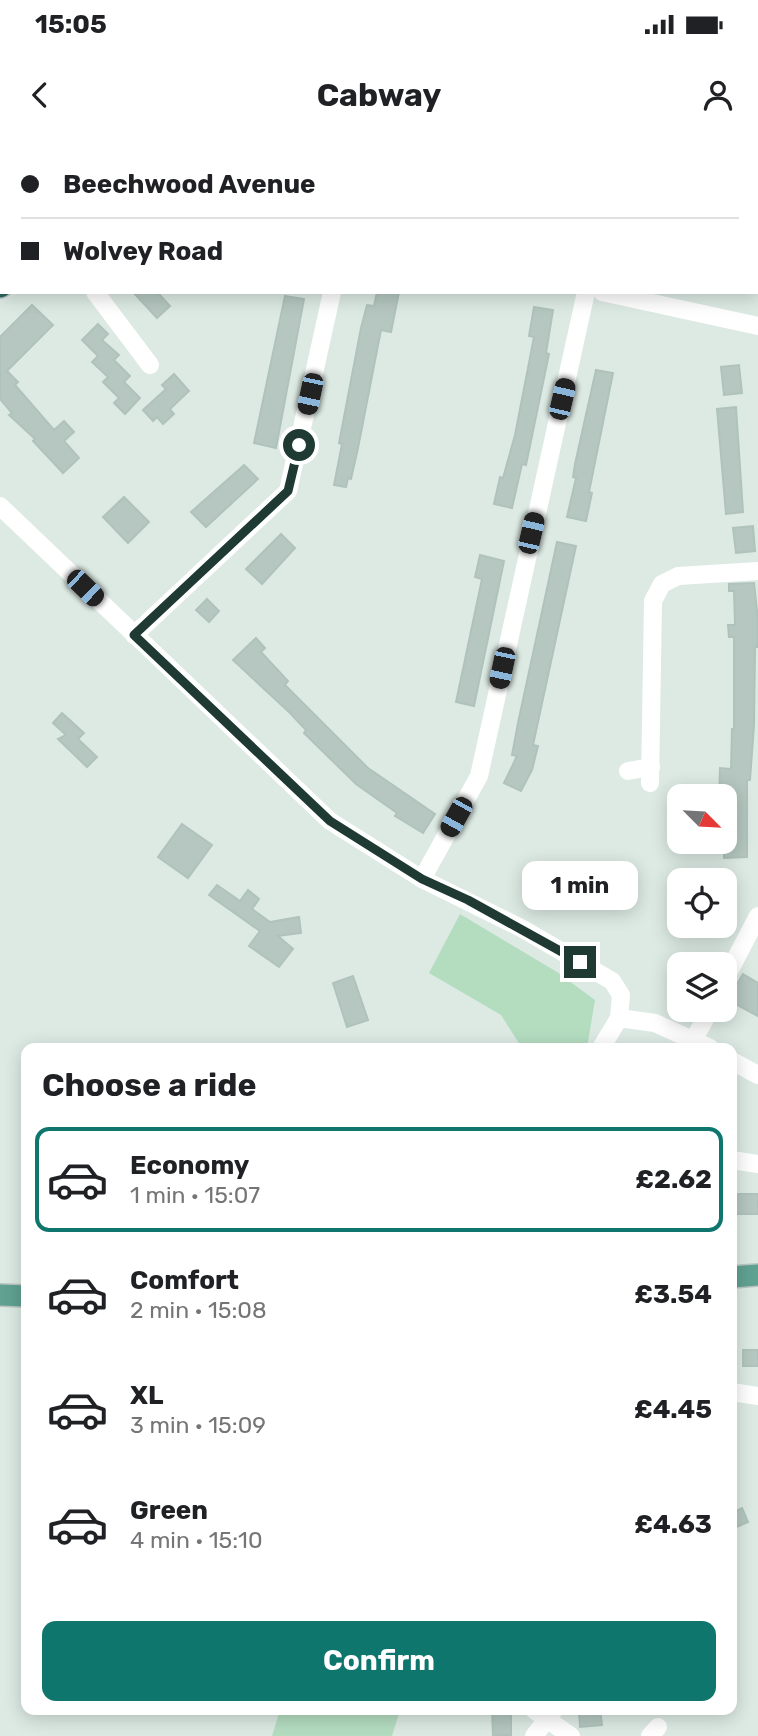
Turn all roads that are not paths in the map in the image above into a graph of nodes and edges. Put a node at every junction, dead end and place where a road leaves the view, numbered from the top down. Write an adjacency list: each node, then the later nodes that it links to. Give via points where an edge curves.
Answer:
1 (97, 294): 6 (street)
2 (332, 294): 9 (street, via 288,491)
3 (586, 294): 11 (street, via 479,776)
4 (611, 294): 5 (street)
5 (758, 326)
6 (150, 365)
7 (0, 506): 9 (street)
8 (758, 571): 10 (street, via 678,576 662,584 653,601 651,775)
9 (134, 635): 11 (street, via 330,821)
10 (628, 771)
11 (422, 879): 14 (street, via 501,917 612,981 621,995)
12 (758, 916): 13 (street)
13 (737, 956)
14 (619, 1018): 16 (street, via 655,1023); 17 (street)
15 (703, 1022): 16 (street)
16 (694, 1039): 18 (street)
17 (604, 1043)
18 (701, 1043)
19 (737, 1063): 20 (street)
20 (758, 1075)
21 (737, 1161): 22 (street)
22 (758, 1164)
23 (758, 1275): 24 (main road)
24 (737, 1277)
25 (0, 1295): 26 (main road)
26 (21, 1296)
27 (737, 1393): 28 (street)
28 (758, 1396)
29 (544, 1715): 31 (street)
30 (547, 1715): 32 (street)
31 (534, 1736)
32 (571, 1736)

